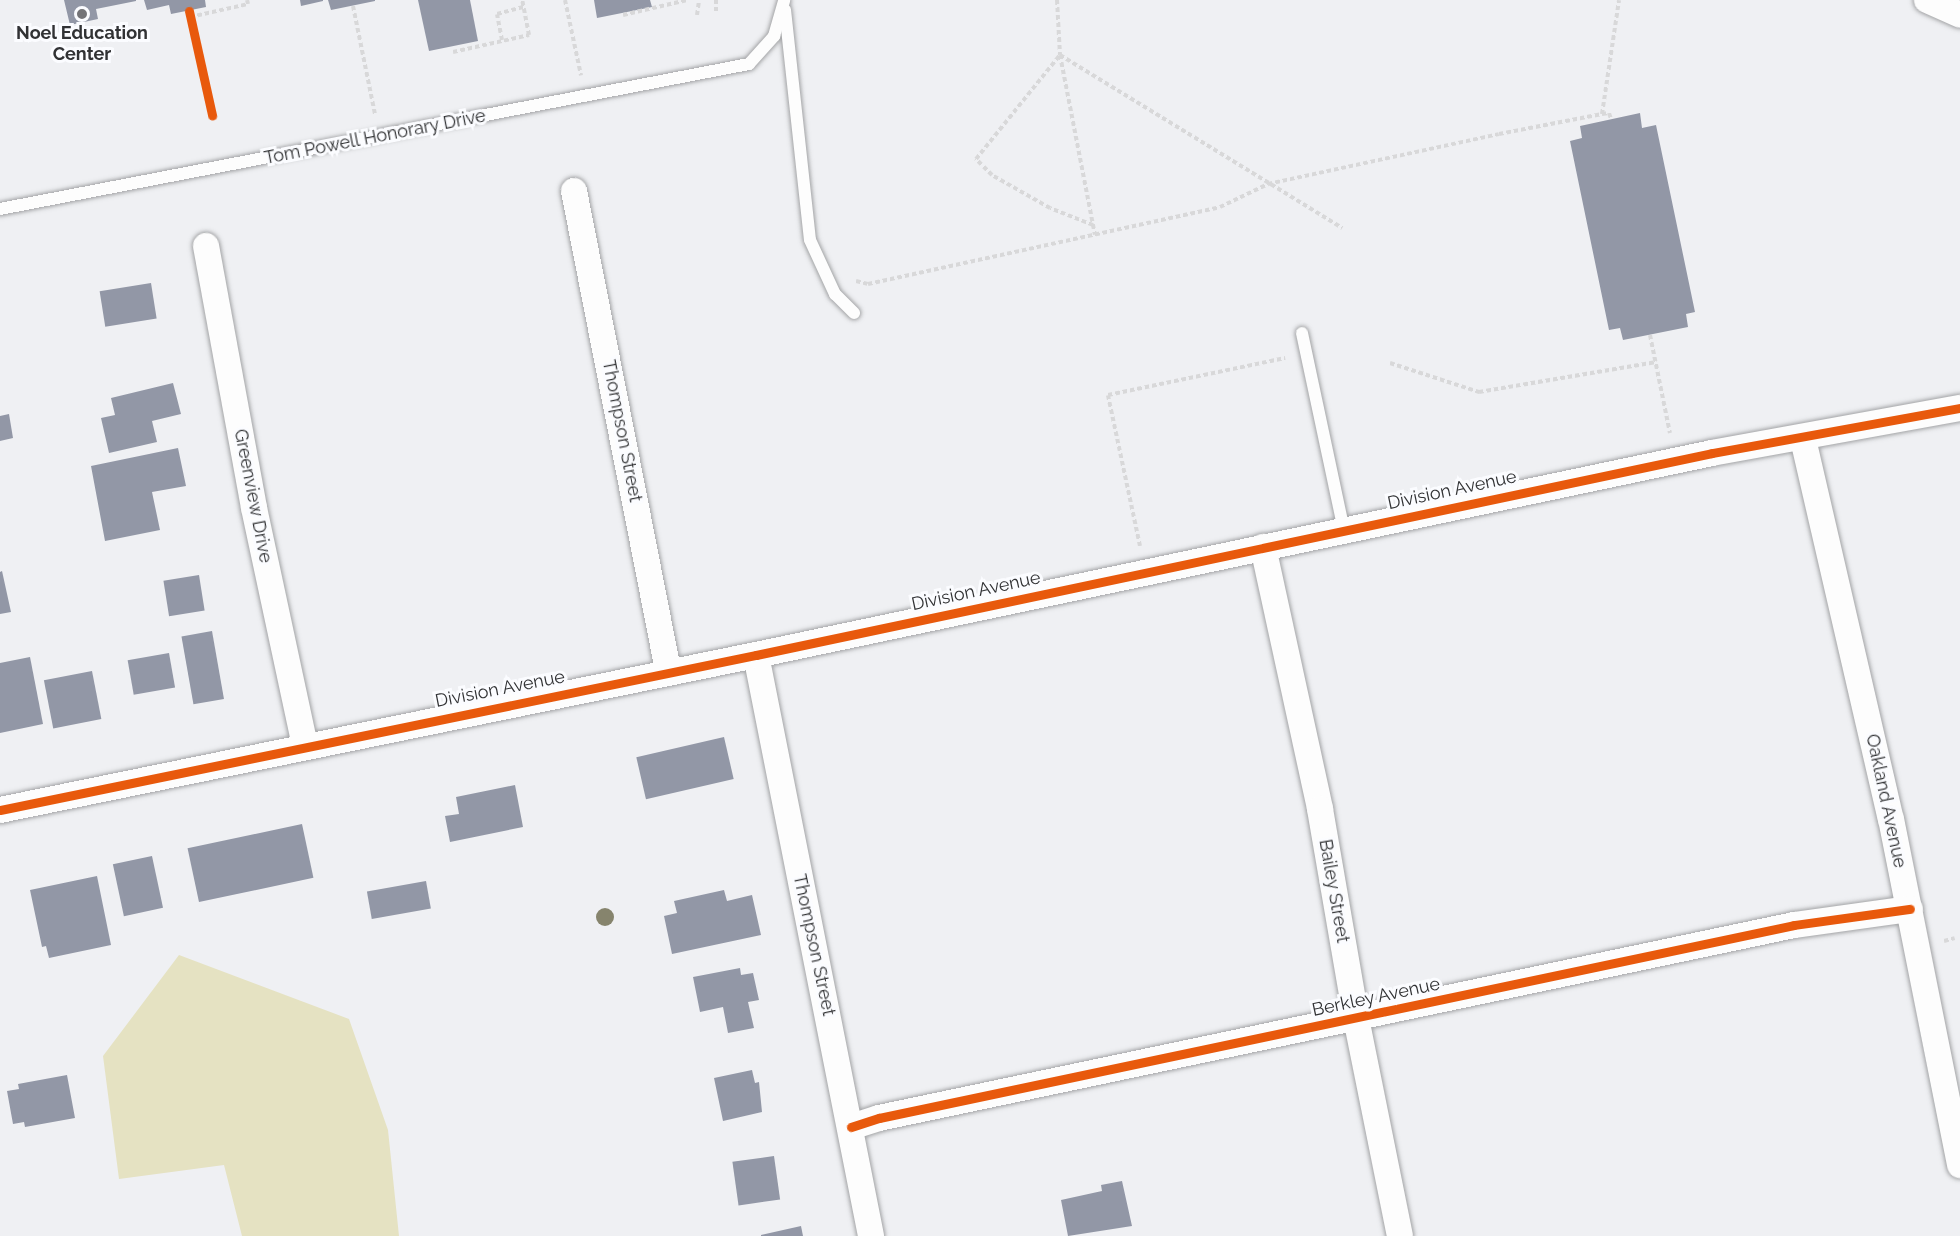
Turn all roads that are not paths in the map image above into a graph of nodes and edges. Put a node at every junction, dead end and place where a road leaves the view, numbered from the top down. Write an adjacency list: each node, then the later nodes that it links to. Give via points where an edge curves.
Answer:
1 (784, 0): 5 (lane, Tom Powell Honorary Drive, via 774,36 749,64); 7 (lane, via 810,240 835,294)
2 (1927, 0): 3 (street)
3 (1960, 15)
4 (574, 190): 14 (street, Thompson Street)
5 (0, 209)
6 (206, 246): 15 (street, Greenview Drive, via 254,508)
7 (854, 313)
8 (1302, 333): 11 (lane)
9 (1960, 408): 10 (street, Division Avenue)
10 (1803, 439): 11 (street, Division Avenue, via 1675,460); 17 (street, Oakland Avenue)
11 (1344, 530): 12 (street, Division Avenue)
12 (1263, 547): 13 (street, Division Avenue); 18 (street, Bailey Street, via 1320,809)
13 (756, 655): 14 (street, Division Avenue); 19 (street, Thompson Street)
14 (668, 672): 15 (street, Division Avenue)
15 (305, 744): 16 (street, Division Avenue)
16 (0, 810)
17 (1910, 909): 18 (street, Berkley Avenue, via 1794,925); 20 (street, Oakland Avenue)
18 (1356, 1018): 19 (street, Berkley Avenue); 22 (street, Bailey Street)
19 (851, 1127): 21 (street, Thompson Street)
20 (1960, 1165)
21 (871, 1236)
22 (1400, 1236)

